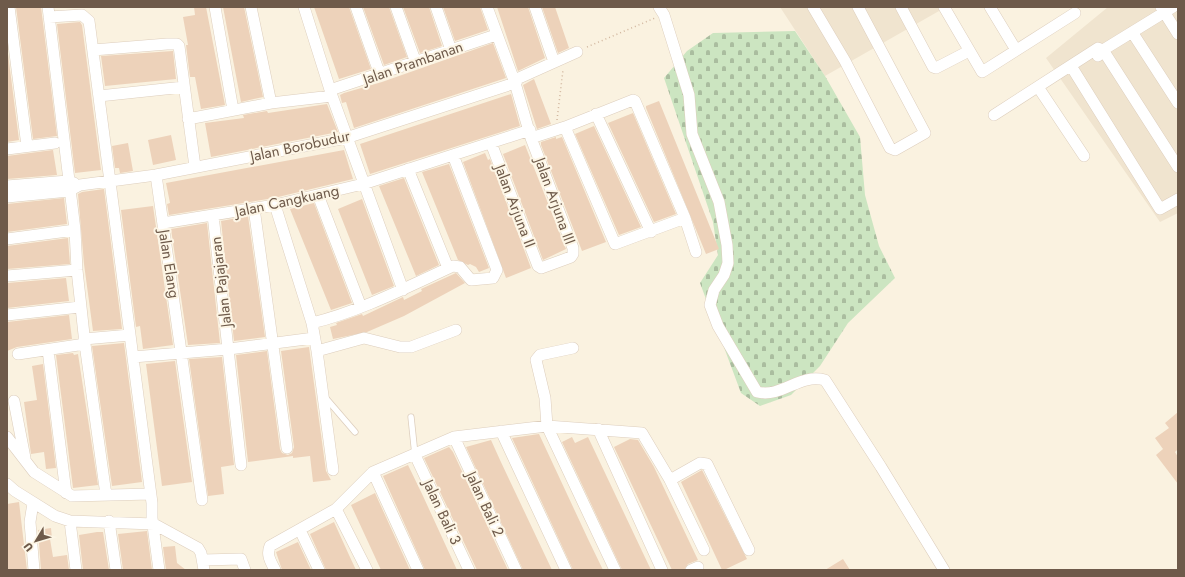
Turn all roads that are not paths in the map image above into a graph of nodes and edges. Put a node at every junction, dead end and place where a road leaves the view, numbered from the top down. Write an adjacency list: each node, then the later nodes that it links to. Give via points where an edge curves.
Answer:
1 (9, 7): 48 (street)
2 (215, 7): 39 (street)
3 (252, 7): 37 (street)
4 (304, 7): 35 (street)
5 (356, 7): 31 (street)
6 (396, 7): 29 (street)
7 (436, 7): 23 (street)
8 (487, 7): 21 (street)
9 (535, 7): 28 (street)
10 (813, 7): 11 (street, via 845,61 890,148 895,150 925,133)
11 (858, 7)
12 (901, 7): 26 (street, via 933,67 936,68)
13 (944, 7): 26 (street)
14 (990, 7): 24 (street)
15 (1166, 9): 19 (street); 20 (street)
16 (662, 11): 137 (street, via 689,95 692,134 719,202 726,238 728,263 714,290 710,305 718,326 757,392 767,394 808,378 825,380)
17 (48, 12): 22 (street, via 86,17 89,21); 59 (street)
18 (1075, 13): 24 (street)
19 (1132, 32): 25 (street); 38 (street)
20 (1178, 34)
21 (496, 35): 23 (street, Jalan Prambanan); 32 (street)
22 (93, 50): 33 (street, via 177,44); 36 (street)
23 (451, 50): 29 (street, Jalan Prambanan)
24 (1016, 50): 26 (street, via 982,72)
25 (1103, 50): 30 (street, via 1101,54); 53 (street)
26 (969, 51)
27 (576, 52): 28 (street, Jalan Borobudur)
28 (554, 62): 32 (street, Jalan Borobudur, via 519,78)
29 (416, 63): 31 (street, Jalan Prambanan)
30 (1073, 69): 34 (street, via 1063,79 1057,75); 62 (street, via 1160,209)
31 (380, 75): 35 (street, Jalan Prambanan)
32 (515, 83): 44 (street); 45 (street, Jalan Borobudur)
33 (184, 87): 36 (street); 42 (street)
34 (1038, 87): 41 (street); 51 (street)
35 (331, 93): 37 (street, Jalan Prambanan); 45 (street)
36 (99, 96): 56 (street)
37 (271, 103): 39 (street, Jalan Prambanan)
38 (1178, 103)
39 (233, 110): 42 (street, Jalan Prambanan)
40 (596, 114): 43 (street, Jalan Cangkuang); 66 (street, Jalan Cangkuang, via 635,101); 69 (street)
41 (994, 114)
42 (188, 119): 52 (street)
43 (561, 128): 44 (street, Jalan Cangkuang); 69 (street, via 615,244)
44 (531, 134): 47 (street, Jalan Cangkuang); 73 (street, Jalan Arjuna III, via 574,254)
45 (346, 138): 52 (street, Jalan Borobudur); 57 (street)
46 (55, 143): 48 (street)
47 (491, 143): 50 (street, Jalan Cangkuang); 73 (street, Jalan Arjuna II, via 536,262)
48 (27, 146): 49 (street)
49 (7, 149)
50 (453, 155): 54 (street, Jalan Cangkuang); 72 (street, via 497,270 493,278 471,280 460,267)
51 (1084, 156)
52 (195, 167): 55 (street, Jalan Borobudur)
53 (1178, 167)
54 (408, 169): 57 (street, Jalan Cangkuang); 72 (street)
55 (156, 175): 56 (street, Jalan Borobudur); 67 (street, Jalan Elang)
56 (110, 182): 59 (street, Jalan Borobudur); 82 (street)
57 (363, 184): 60 (street, Jalan Cangkuang); 76 (street)
58 (7, 186): 59 (street)
59 (68, 186): 61 (street); 68 (street)
60 (318, 195): 63 (street, Jalan Cangkuang); 78 (street)
61 (7, 197)
62 (1178, 199)
63 (275, 205): 64 (street, Jalan Cangkuang); 80 (street)
64 (254, 208): 65 (street, Jalan Cangkuang); 85 (street)
65 (213, 216): 67 (street, Jalan Cangkuang); 87 (street, Jalan Pajajaran)
66 (685, 218): 69 (street); 71 (street)
67 (163, 223): 90 (street, Jalan Elang)
68 (75, 230): 70 (street); 74 (street)
69 (651, 232)
70 (7, 239)
71 (696, 252)
72 (448, 268): 76 (street)
73 (541, 268)
74 (77, 270): 75 (street); 77 (street)
75 (7, 276)
76 (403, 290): 78 (street)
77 (80, 307): 79 (street); 84 (street)
78 (361, 307): 80 (street)
79 (7, 315)
80 (312, 323): 83 (street)
81 (456, 330): 89 (street, via 411,347 400,347 364,338)
82 (130, 335): 84 (street); 92 (street)
83 (314, 338): 85 (street); 89 (street)
84 (84, 342): 88 (street); 111 (street)
85 (274, 342): 87 (street); 102 (street)
86 (573, 348): 96 (street, via 540,355 536,360 545,398)
87 (230, 349): 90 (street); 105 (street, Jalan Pajajaran)
88 (48, 350): 91 (street); 110 (street)
89 (318, 351): 93 (street)
90 (182, 353): 92 (street); 113 (street, Jalan Elang)
91 (18, 354)
92 (133, 357): 112 (street)
93 (322, 395): 99 (lane); 106 (street)
94 (14, 401): 104 (street)
95 (412, 417): 103 (lane)
96 (547, 426): 97 (street); 98 (street); 135 (street)
97 (598, 429): 108 (street, via 642,433); 136 (street)
98 (501, 430): 101 (street); 134 (street)
99 (355, 432)
100 (7, 437): 104 (street)
101 (454, 437): 103 (street); 133 (street, Jalan Bali 2)
102 (287, 448)
103 (415, 455): 107 (street); 132 (street, Jalan Bali 3)
104 (26, 463): 110 (street, via 34,472)
105 (241, 464)
106 (333, 470)
107 (373, 472): 115 (street); 131 (street)
108 (670, 480): 120 (street); 121 (street, via 700,463 707,464)
109 (7, 484): 114 (street)
110 (66, 493): 111 (street, via 72,496)
111 (106, 496): 112 (street)
112 (151, 498): 118 (street)
113 (202, 500)
114 (32, 503): 116 (street, via 54,516); 123 (street, via 30,522)
115 (336, 509): 119 (street); 130 (street)
116 (70, 521): 117 (street); 124 (street)
117 (109, 521): 118 (street); 125 (street)
118 (153, 521): 122 (street, via 193,544 201,553); 126 (street)
119 (300, 530): 128 (street, via 270,546 269,557); 129 (street)
120 (704, 550)
121 (749, 550)
122 (204, 565): 127 (street, via 241,559)
123 (34, 570)
124 (76, 570)
125 (116, 570)
126 (159, 570)
127 (245, 570)
128 (275, 570)
129 (318, 570)
130 (366, 570)
131 (418, 570)
132 (469, 570)
133 (516, 570)
134 (566, 570)
135 (615, 570)
136 (662, 570)
137 (944, 570)

